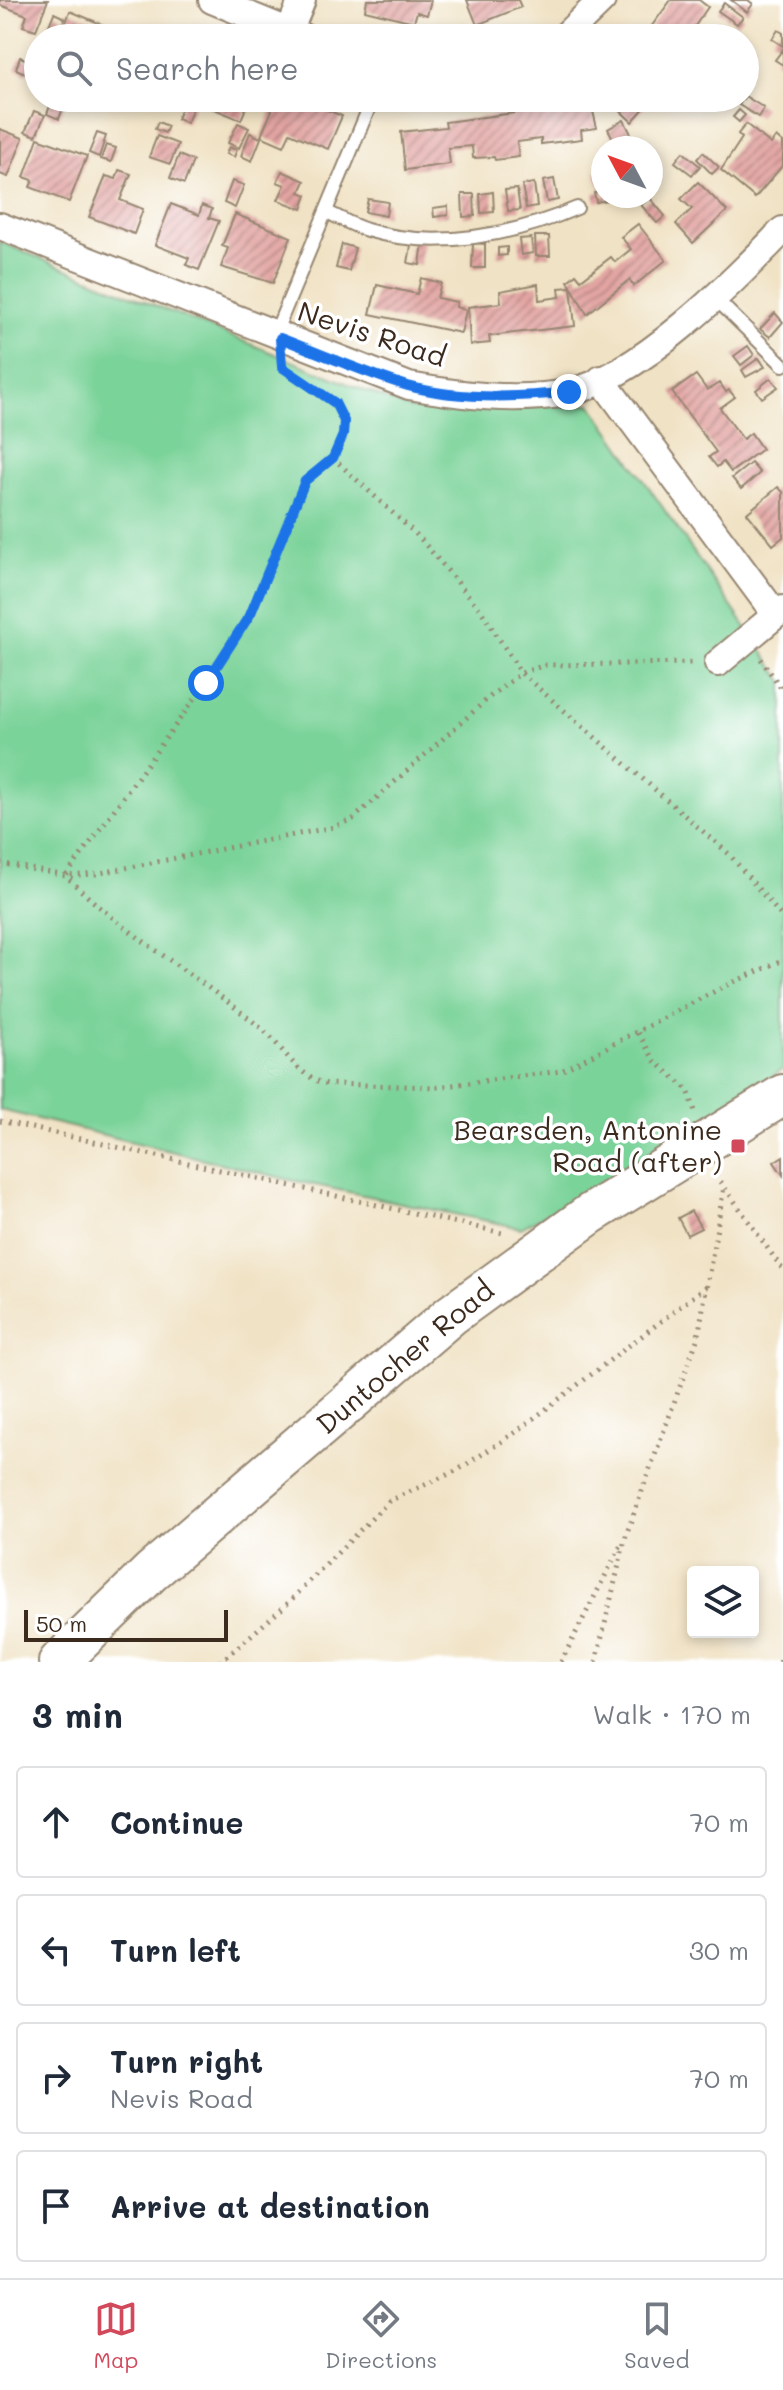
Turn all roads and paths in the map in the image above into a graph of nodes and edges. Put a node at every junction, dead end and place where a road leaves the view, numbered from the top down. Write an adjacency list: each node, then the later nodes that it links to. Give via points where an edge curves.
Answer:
1 (212, 0): 4 (street)
2 (302, 0): 5 (street)
3 (602, 0): 6 (street)
4 (270, 24)
5 (299, 24)
6 (577, 24)
7 (367, 112): 9 (lane)
8 (577, 208): 9 (lane, via 482,237 415,237 367,230)
9 (327, 212): 13 (lane)
10 (0, 226): 13 (street, Nevis Road)
11 (783, 230): 12 (street, Nevis Road)
12 (715, 298): 14 (lane); 15 (street, Nevis Road, via 656,347)
13 (277, 337): 15 (street, Nevis Road, via 409,386 454,395 526,397 569,392); 16 (path, via 282,367 335,403 344,421)
14 (783, 365)
15 (601, 379): 17 (street)
16 (333, 458): 20 (path, via 419,537 480,609); 23 (path, via 305,481 251,613)
17 (779, 612): 18 (street)
18 (747, 640): 19 (street); 21 (path)
19 (718, 663): 20 (path, via 545,665)
20 (521, 673): 23 (path, via 353,819 177,861); 24 (path, via 729,854)
21 (783, 691)
22 (0, 863): 23 (path)
23 (66, 876): 26 (path, via 263,1030 314,1081 437,1087 561,1071)
24 (783, 918)
25 (783, 960): 26 (path)
26 (638, 1033): 29 (path, via 655,1061 688,1090)
27 (783, 1095): 29 (main road, Duntocher Road)
28 (0, 1121): 31 (path)
29 (704, 1144): 30 (path); 31 (main road, Duntocher Road)
30 (724, 1187): 32 (path); 33 (path)
31 (548, 1243): 36 (main road, Duntocher Road, via 439,1325 151,1572)
32 (783, 1270)
33 (707, 1286): 34 (path, via 698,1337); 37 (path, via 516,1432 458,1470 389,1501 286,1605)
34 (626, 1535): 38 (path); 39 (path)
35 (783, 1657): 40 (path)
36 (59, 1662)
37 (220, 1662)
38 (561, 1662)
39 (596, 1662)
40 (779, 1662)

